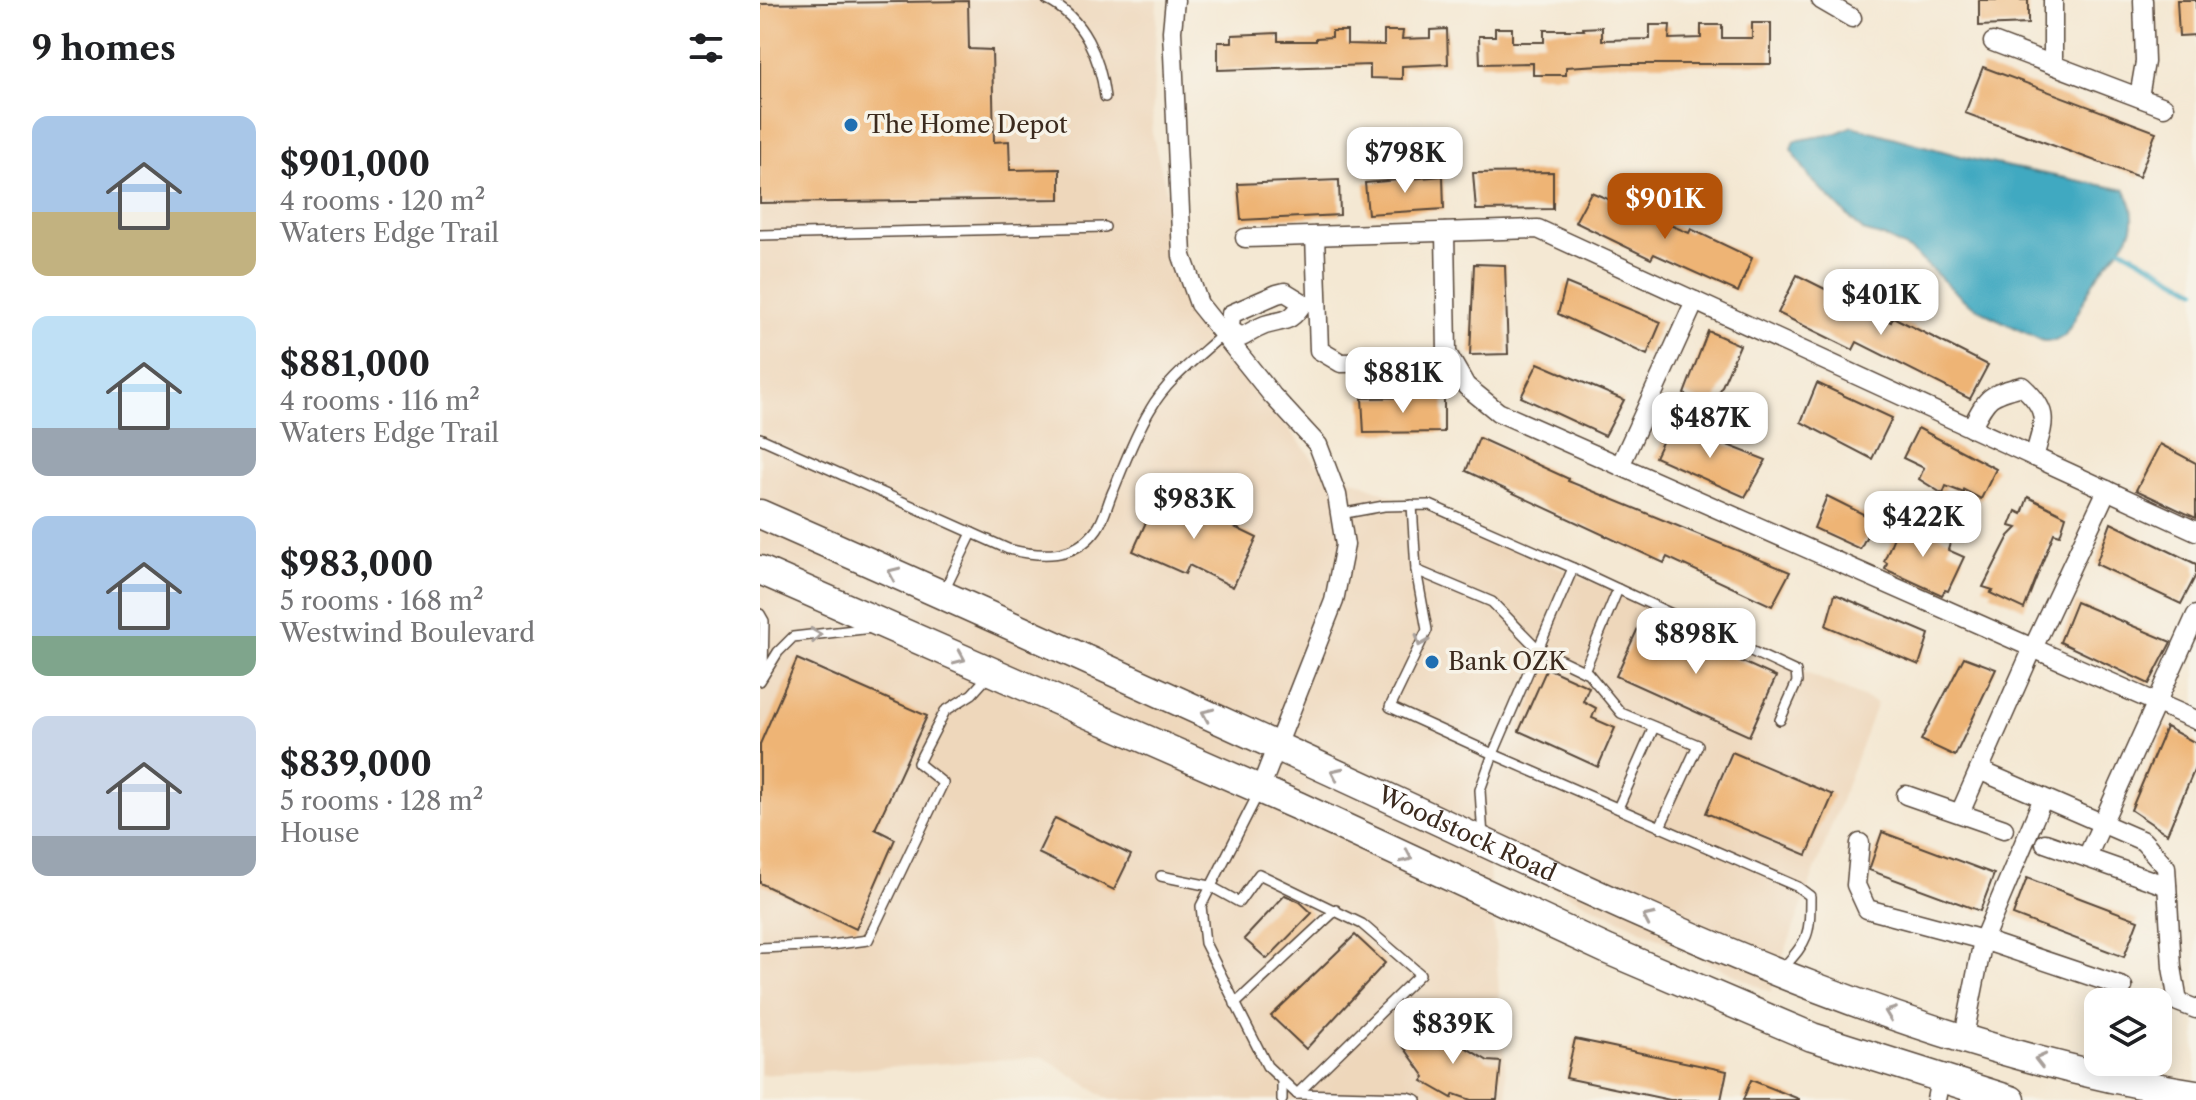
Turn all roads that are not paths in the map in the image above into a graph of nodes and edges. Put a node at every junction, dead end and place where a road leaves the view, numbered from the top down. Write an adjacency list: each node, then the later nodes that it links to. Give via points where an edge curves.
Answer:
1 (1047, 0): 9 (lane, via 1082,29 1098,60)
2 (1175, 0): 21 (street, via 1182,256 1199,304)
3 (1821, 0): 6 (street)
4 (2053, 0): 8 (street)
5 (2143, 0): 10 (street, via 2145,62)
6 (1852, 18)
7 (1993, 42): 8 (street)
8 (2053, 65): 10 (street)
9 (1105, 97)
10 (2139, 97): 11 (street)
11 (2164, 107)
12 (1105, 227): 14 (lane)
13 (1445, 232): 15 (street); 17 (street, via 1538,229); 22 (street)
14 (760, 235)
15 (1315, 236): 16 (street); 19 (street)
16 (1245, 238)
17 (1695, 301): 23 (street); 26 (street)
18 (1255, 302): 19 (street, via 1285,292); 20 (street); 21 (street, via 1231,314)
19 (1310, 302): 20 (street, via 1294,317); 22 (street, via 1319,350 1341,363)
20 (1265, 325): 21 (street, via 1242,337)
21 (1226, 332): 30 (street, via 1318,445); 32 (lane, via 1171,381 1151,407 1099,527 1085,542 1057,554 1033,555)
22 (1451, 361): 26 (street, via 1466,386 1498,412)
23 (1971, 428): 25 (street); 25 (street, via 1995,393 2022,386 2040,402 2043,423)
24 (760, 438): 32 (lane)
25 (2034, 457): 27 (street)
26 (1620, 466): 41 (street)
27 (2107, 490): 31 (street); 41 (street)
28 (1412, 505): 30 (lane); 33 (lane, via 1430,505); 35 (lane)
29 (760, 514): 37 (main road, Woodstock Road, one-way to 29)
30 (1340, 514): 50 (street, via 1345,545 1334,601)
31 (2196, 531)
32 (972, 533): 37 (lane)
33 (1573, 568): 36 (lane); 42 (lane)
34 (760, 570): 40 (main road, Woodstock Road)
35 (1416, 570): 42 (lane, via 1492,602); 51 (lane, one-way to 51, via 1427,630 1390,707)
36 (1618, 589): 43 (lane); 47 (lane, via 1796,672 1797,682)
37 (942, 594): 50 (main road, Woodstock Road, one-way to 37)
38 (760, 614): 45 (lane)
39 (2196, 615): 46 (street)
40 (887, 626): 44 (main road, Woodstock Road, one-way to 44); 45 (lane, one-way to 40, via 793,637)
41 (2033, 648): 46 (street); 52 (street)
42 (1538, 649): 43 (lane); 51 (lane)
43 (1584, 671): 49 (lane, via 1621,713)
44 (993, 672): 53 (main road, Woodstock Road); 70 (lane, via 945,711 918,763 943,783 868,940)
45 (762, 678)
46 (2156, 703): 48 (street); 58 (street)
47 (1780, 720)
48 (2196, 720)
49 (1654, 727): 56 (lane); 59 (lane, via 1698,745)
50 (1278, 747): 53 (street); 61 (main road, Woodstock Road, one-way to 50)
51 (1493, 754): 56 (lane); 61 (lane, via 1480,790)
52 (1979, 770): 55 (street); 57 (street)
53 (1260, 789): 66 (lane); 77 (main road, Woodstock Road, one-way to 77, via 1608,950)
54 (1906, 795): 57 (street)
55 (2043, 798): 58 (street); 69 (street)
56 (1618, 808): 59 (lane)
57 (1960, 813): 60 (street)
58 (2103, 824): 64 (street); 67 (street, via 2143,841 2166,867)
59 (1660, 827): 71 (lane, via 1810,896 1804,945)
60 (2004, 829)
61 (1484, 842): 71 (main road, Woodstock Road, one-way to 61, via 1693,939)
62 (1860, 843): 69 (street, via 1856,885 1867,909)
63 (2045, 843): 64 (street)
64 (2087, 857): 67 (street)
65 (1161, 876): 66 (lane)
66 (1210, 886): 68 (lane, via 1239,902 1259,874); 73 (lane, via 1201,906 1205,943)
67 (2167, 886): 74 (street, via 2178,1002)
68 (1336, 910): 73 (lane); 78 (lane, via 1362,924 1420,974)
69 (1983, 940): 72 (street); 75 (street)
70 (760, 948)
71 (1780, 972): 75 (main road, Woodstock Road, one-way to 71)
72 (2123, 987)
73 (1235, 1004): 76 (lane, via 1267,1066)
74 (2196, 1009)
75 (1963, 1041): 79 (main road, Woodstock Road, one-way to 75, via 2134,1084)
76 (1282, 1081): 78 (lane); 80 (lane)
77 (1938, 1090): 82 (main road, Woodstock Road)
78 (1297, 1094): 81 (lane)
79 (2196, 1094)
80 (1282, 1100)
81 (1417, 1100)
82 (2011, 1100)

